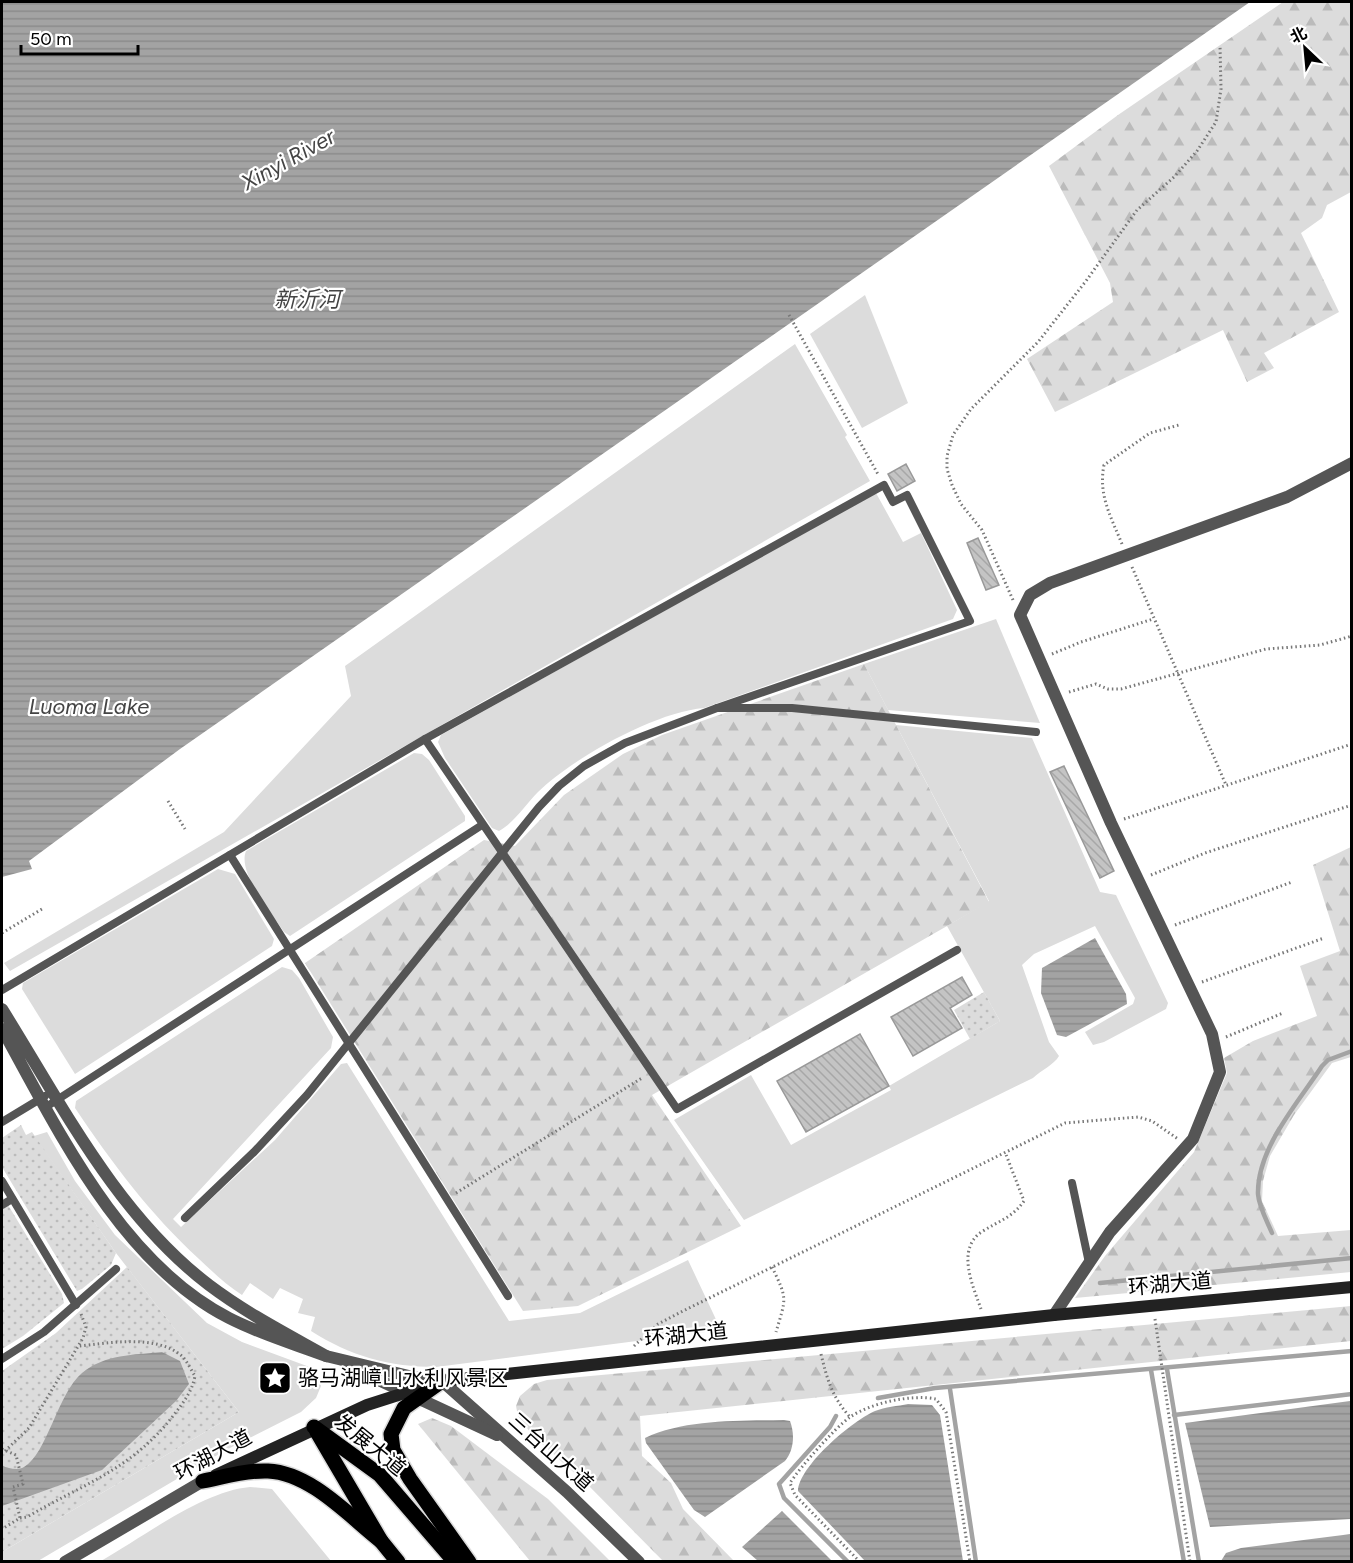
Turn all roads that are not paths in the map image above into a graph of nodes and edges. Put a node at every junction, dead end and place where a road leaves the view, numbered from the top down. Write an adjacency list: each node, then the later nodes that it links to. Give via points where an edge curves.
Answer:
1 (1352, 463): 26 (street, via 1287,497 1050,583 1030,595 1020,615 1111,823 1214,1042 1220,1072 1193,1139 1110,1232)
2 (717, 708): 3 (lane, via 792,708); 4 (lane, via 970,621 908,495 893,502 884,485); 6 (lane, via 625,742 584,766 559,786)
3 (1036, 732)
4 (425, 739): 5 (lane); 7 (lane)
5 (482, 825): 6 (lane); 8 (lane)
6 (501, 853): 9 (lane, via 677,1109); 13 (lane)
7 (230, 855): 8 (lane); 10 (lane)
8 (290, 950): 13 (lane); 14 (lane)
9 (957, 950)
10 (2, 990)
11 (2, 1009): 14 (street)
12 (2, 1029): 15 (street)
13 (348, 1043): 23 (lane, via 254,1152); 29 (lane)
14 (55, 1095): 15 (lane); 20 (street)
15 (43, 1103): 16 (lane); 22 (street)
16 (2, 1122)
17 (2, 1181): 19 (lane)
18 (1072, 1183): 26 (lane)
19 (12, 1199): 21 (lane); 30 (lane)
20 (125, 1200): 22 (street); 24 (street)
21 (2, 1205)
22 (111, 1210): 25 (street)
23 (185, 1218)
24 (149, 1228): 25 (street); 32 (street, via 209,1285)
25 (135, 1240): 32 (street, via 189,1293 228,1318)
26 (1089, 1263): 31 (street)
27 (116, 1269): 30 (lane)
28 (1352, 1287): 31 (main road, 环湖大道)
29 (508, 1296)
30 (76, 1305): 33 (lane)
31 (1054, 1315): 34 (main road, 环湖大道)
32 (326, 1356): 34 (street); 35 (street)
33 (2, 1359)
34 (442, 1381): 35 (main road); 37 (street, 三台山大道)
35 (413, 1394): 36 (main road, 环湖大道); 37 (street); 43 (main road, via 396,1419 391,1434 393,1450)
36 (314, 1427): 38 (main road, 环湖大道); 39 (main road, 发展大道); 42 (main road, 发展大道, via 380,1475)
37 (510, 1442): 44 (street, 三台山大道)
38 (203, 1481): 39 (main road, via 254,1471 295,1477); 40 (street, 环湖大道)
39 (381, 1541): 41 (main road, 发展大道)
40 (65, 1562)
41 (398, 1562)
42 (455, 1562)
43 (469, 1562)
44 (639, 1562)

